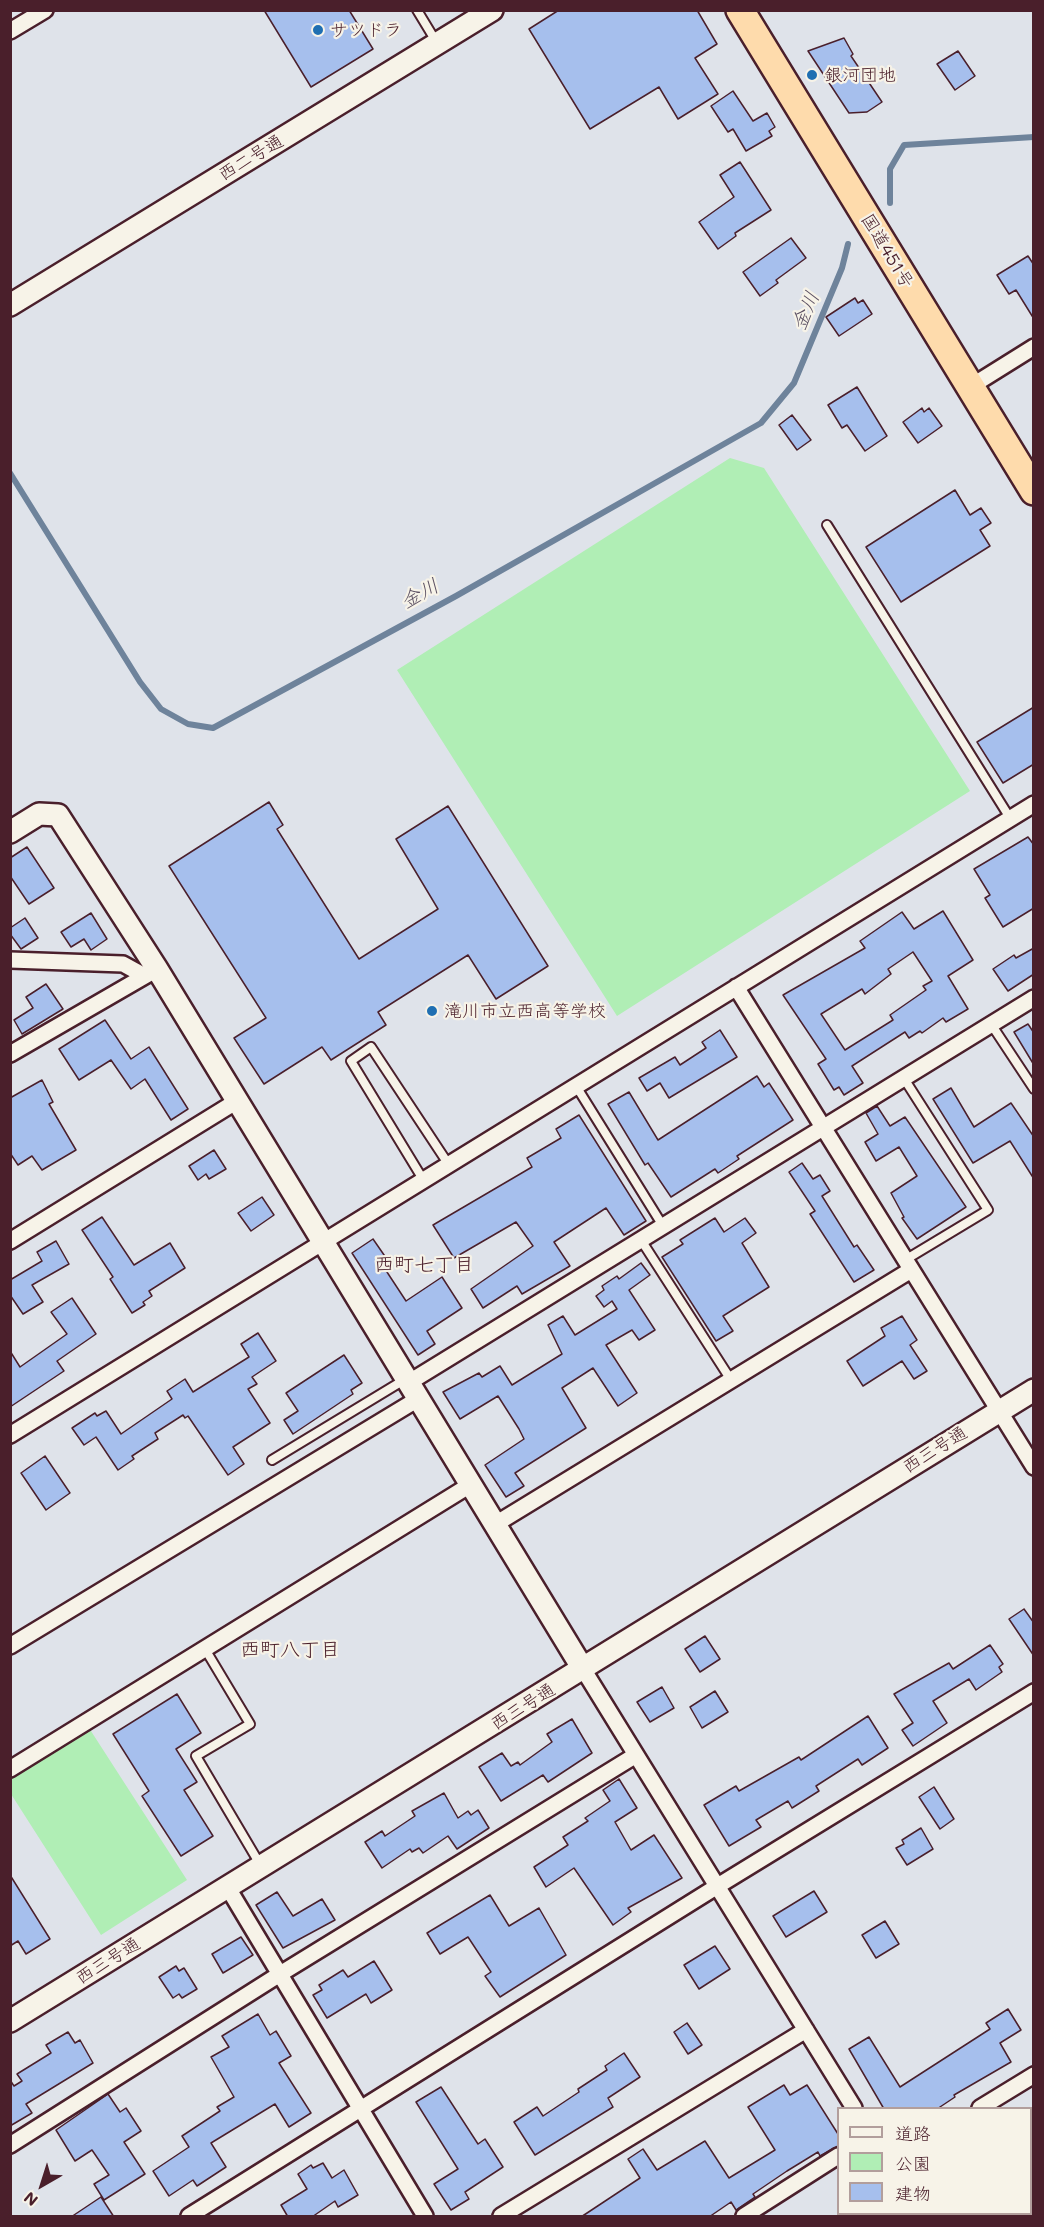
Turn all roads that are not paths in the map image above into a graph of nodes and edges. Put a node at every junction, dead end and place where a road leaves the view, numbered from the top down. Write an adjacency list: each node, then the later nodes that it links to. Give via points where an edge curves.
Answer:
1 (45, 10): 5 (street)
2 (417, 10): 6 (lane)
3 (492, 10): 6 (street, 西二号通)
4 (740, 10): 9 (highway, 国道451号)
5 (12, 26)
6 (438, 44): 7 (street, 西二号通)
7 (10, 306)
8 (1034, 347): 9 (street)
9 (970, 387): 10 (highway, 国道451号)
10 (1034, 491)
11 (827, 525): 13 (lane)
12 (1034, 804): 13 (street)
13 (1010, 818): 17 (street)
14 (10, 832): 16 (street, via 39,814 58,815)
15 (10, 960): 16 (street, via 123,964)
16 (150, 972): 20 (street); 24 (street)
17 (736, 987): 22 (street); 25 (street)
18 (1034, 998): 19 (street)
19 (991, 1024): 21 (street); 23 (lane)
20 (10, 1054)
21 (903, 1077): 25 (street); 32 (lane, via 988,1210)
22 (576, 1086): 26 (street); 28 (lane)
23 (1034, 1089)
24 (237, 1101): 30 (street); 31 (street)
25 (823, 1127): 28 (street); 32 (street)
26 (449, 1165): 27 (street); 27 (lane, via 371,1047 351,1061)
27 (424, 1181): 31 (street)
28 (663, 1226): 29 (street)
29 (641, 1239): 33 (lane); 34 (street)
30 (10, 1240)
31 (323, 1243): 34 (street); 37 (street)
32 (908, 1265): 33 (street); 36 (street)
33 (731, 1380): 41 (street)
34 (411, 1387): 38 (lane); 40 (street); 42 (street)
35 (1034, 1390): 36 (street, 西三号通)
36 (999, 1411): 39 (street); 44 (street, 西三号通)
37 (10, 1435)
38 (272, 1460)
39 (1034, 1467)
40 (470, 1485): 41 (street); 43 (street)
41 (494, 1525): 44 (street)
42 (10, 1646)
43 (205, 1649): 47 (street); 48 (lane, via 250,1724 196,1756)
44 (584, 1669): 46 (street); 48 (street, 西三号通)
45 (1034, 1692): 49 (street)
46 (636, 1755): 49 (street); 51 (street)
47 (10, 1769)
48 (262, 1867): 50 (street, 西三号通)
49 (716, 1887): 53 (street); 57 (street)
50 (228, 1888): 51 (street); 52 (street, 西三号通)
51 (280, 1974): 57 (street); 58 (street)
52 (10, 2021)
53 (806, 2030): 55 (street); 62 (street)
54 (1034, 2075): 56 (street)
55 (853, 2107)
56 (983, 2107)
57 (362, 2110): 60 (street); 61 (street)
58 (10, 2145)
59 (837, 2157): 63 (street)
60 (189, 2217)
61 (425, 2217)
62 (501, 2217)
63 (744, 2217)

